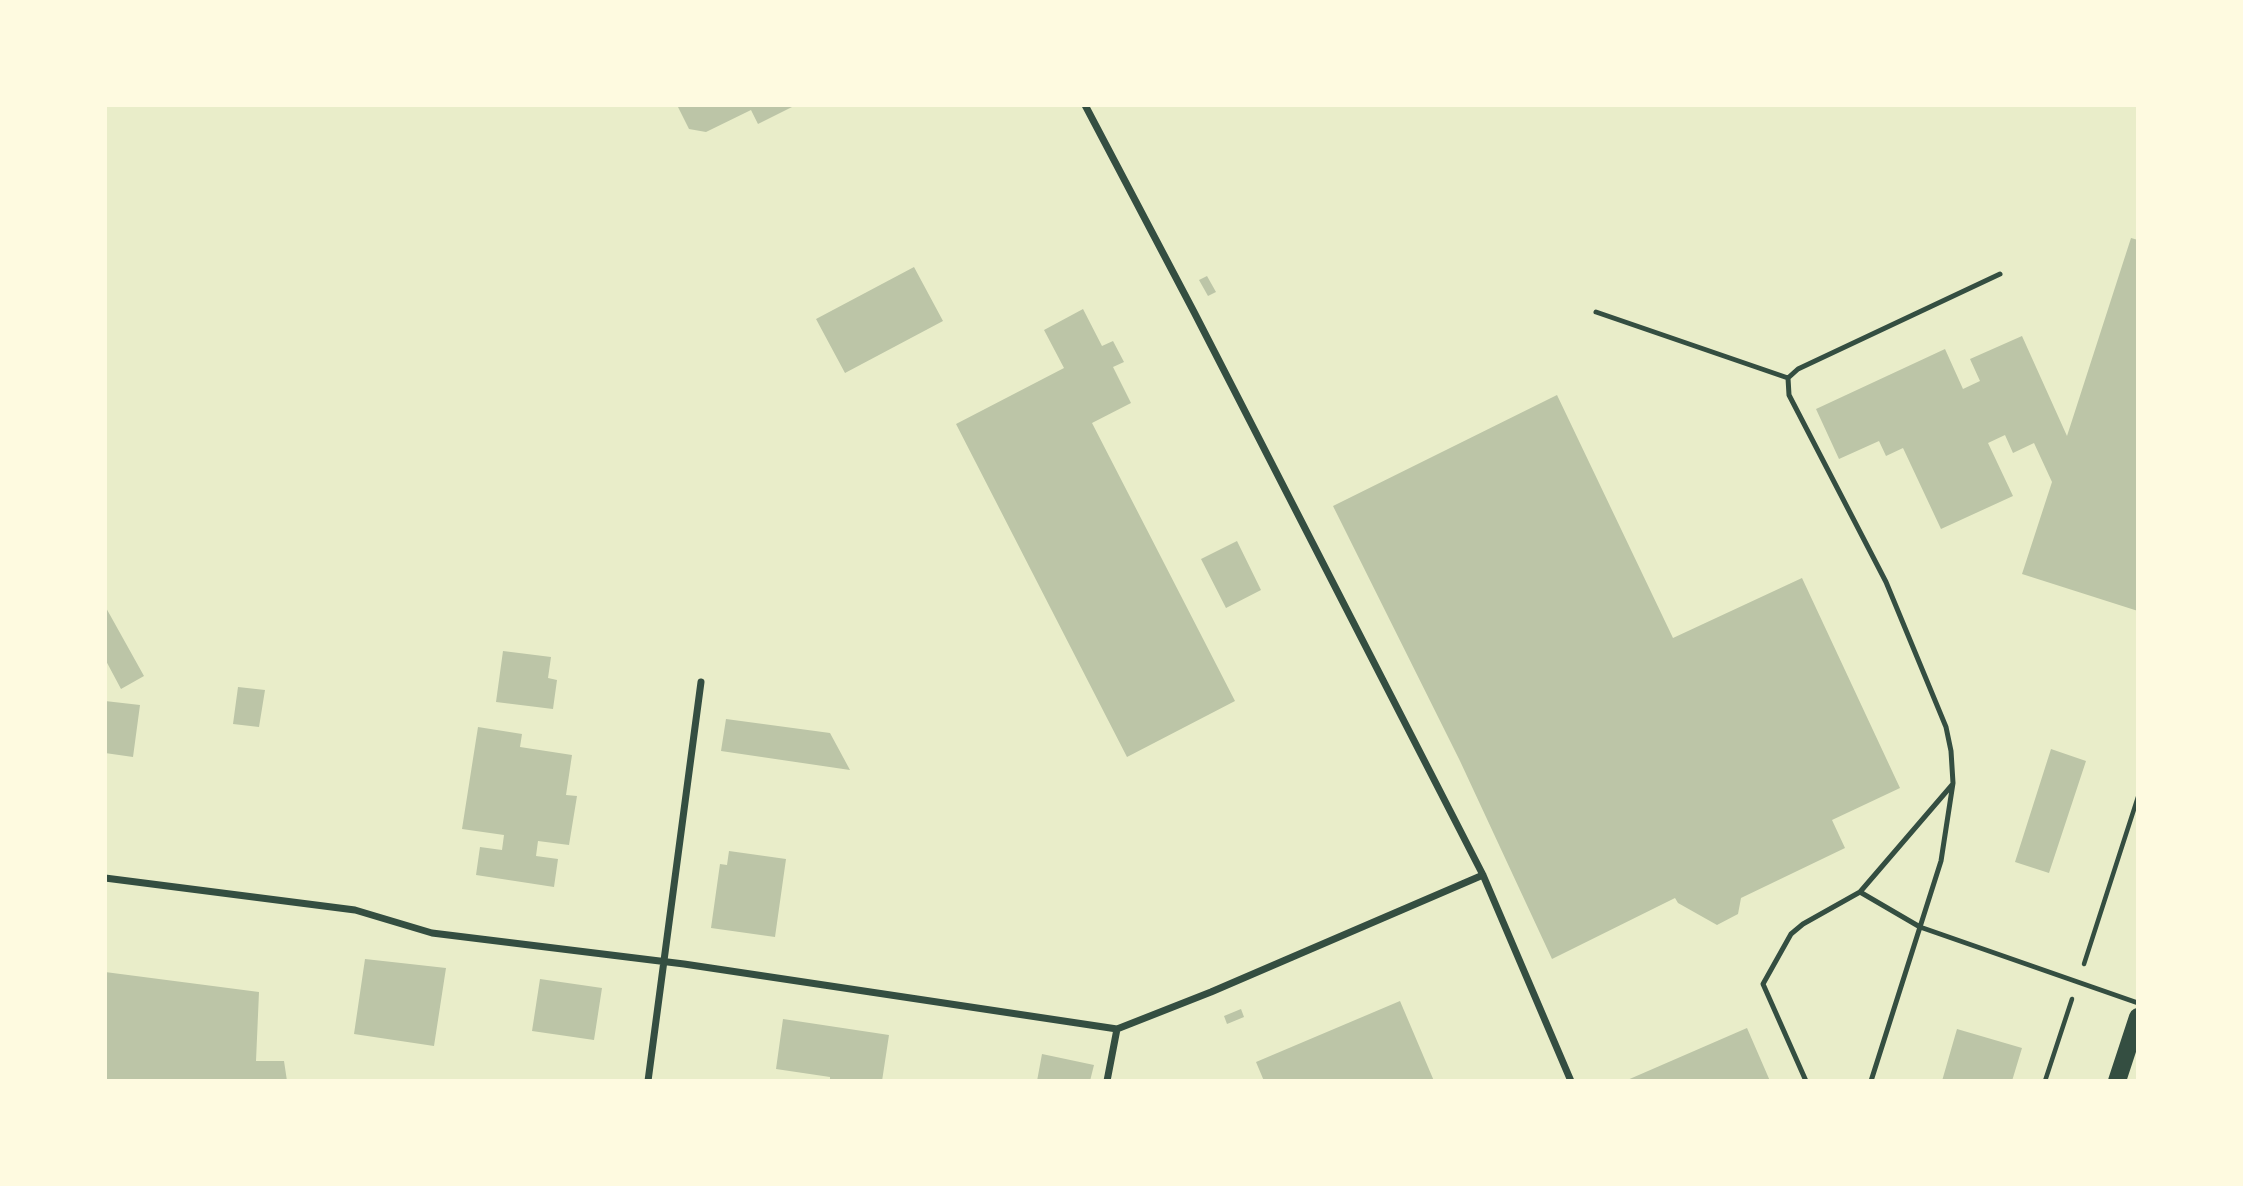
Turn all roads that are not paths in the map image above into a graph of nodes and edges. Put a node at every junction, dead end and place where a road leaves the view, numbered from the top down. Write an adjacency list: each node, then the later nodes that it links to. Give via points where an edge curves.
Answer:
1 (1084, 105): 7 (street)
2 (2000, 274): 4 (lane, via 1798,369)
3 (1596, 312): 4 (lane)
4 (1788, 378): 6 (lane, via 1790,395 1886,582 1946,727)
5 (701, 682): 11 (street)
6 (1953, 783): 9 (lane); 10 (lane, via 1941,862)
7 (1483, 875): 14 (street); 17 (street)
8 (105, 878): 11 (street, via 355,910 432,933)
9 (1860, 892): 10 (lane); 18 (lane, via 1791,934 1763,984)
10 (1920, 927): 12 (lane); 19 (lane)
11 (665, 962): 14 (street); 15 (street)
12 (2138, 1003)
13 (2138, 1017): 20 (main road)
14 (1117, 1028): 16 (street)
15 (648, 1081)
16 (1107, 1081)
17 (1571, 1081)
18 (1806, 1081)
19 (1871, 1081)
20 (2117, 1081)

